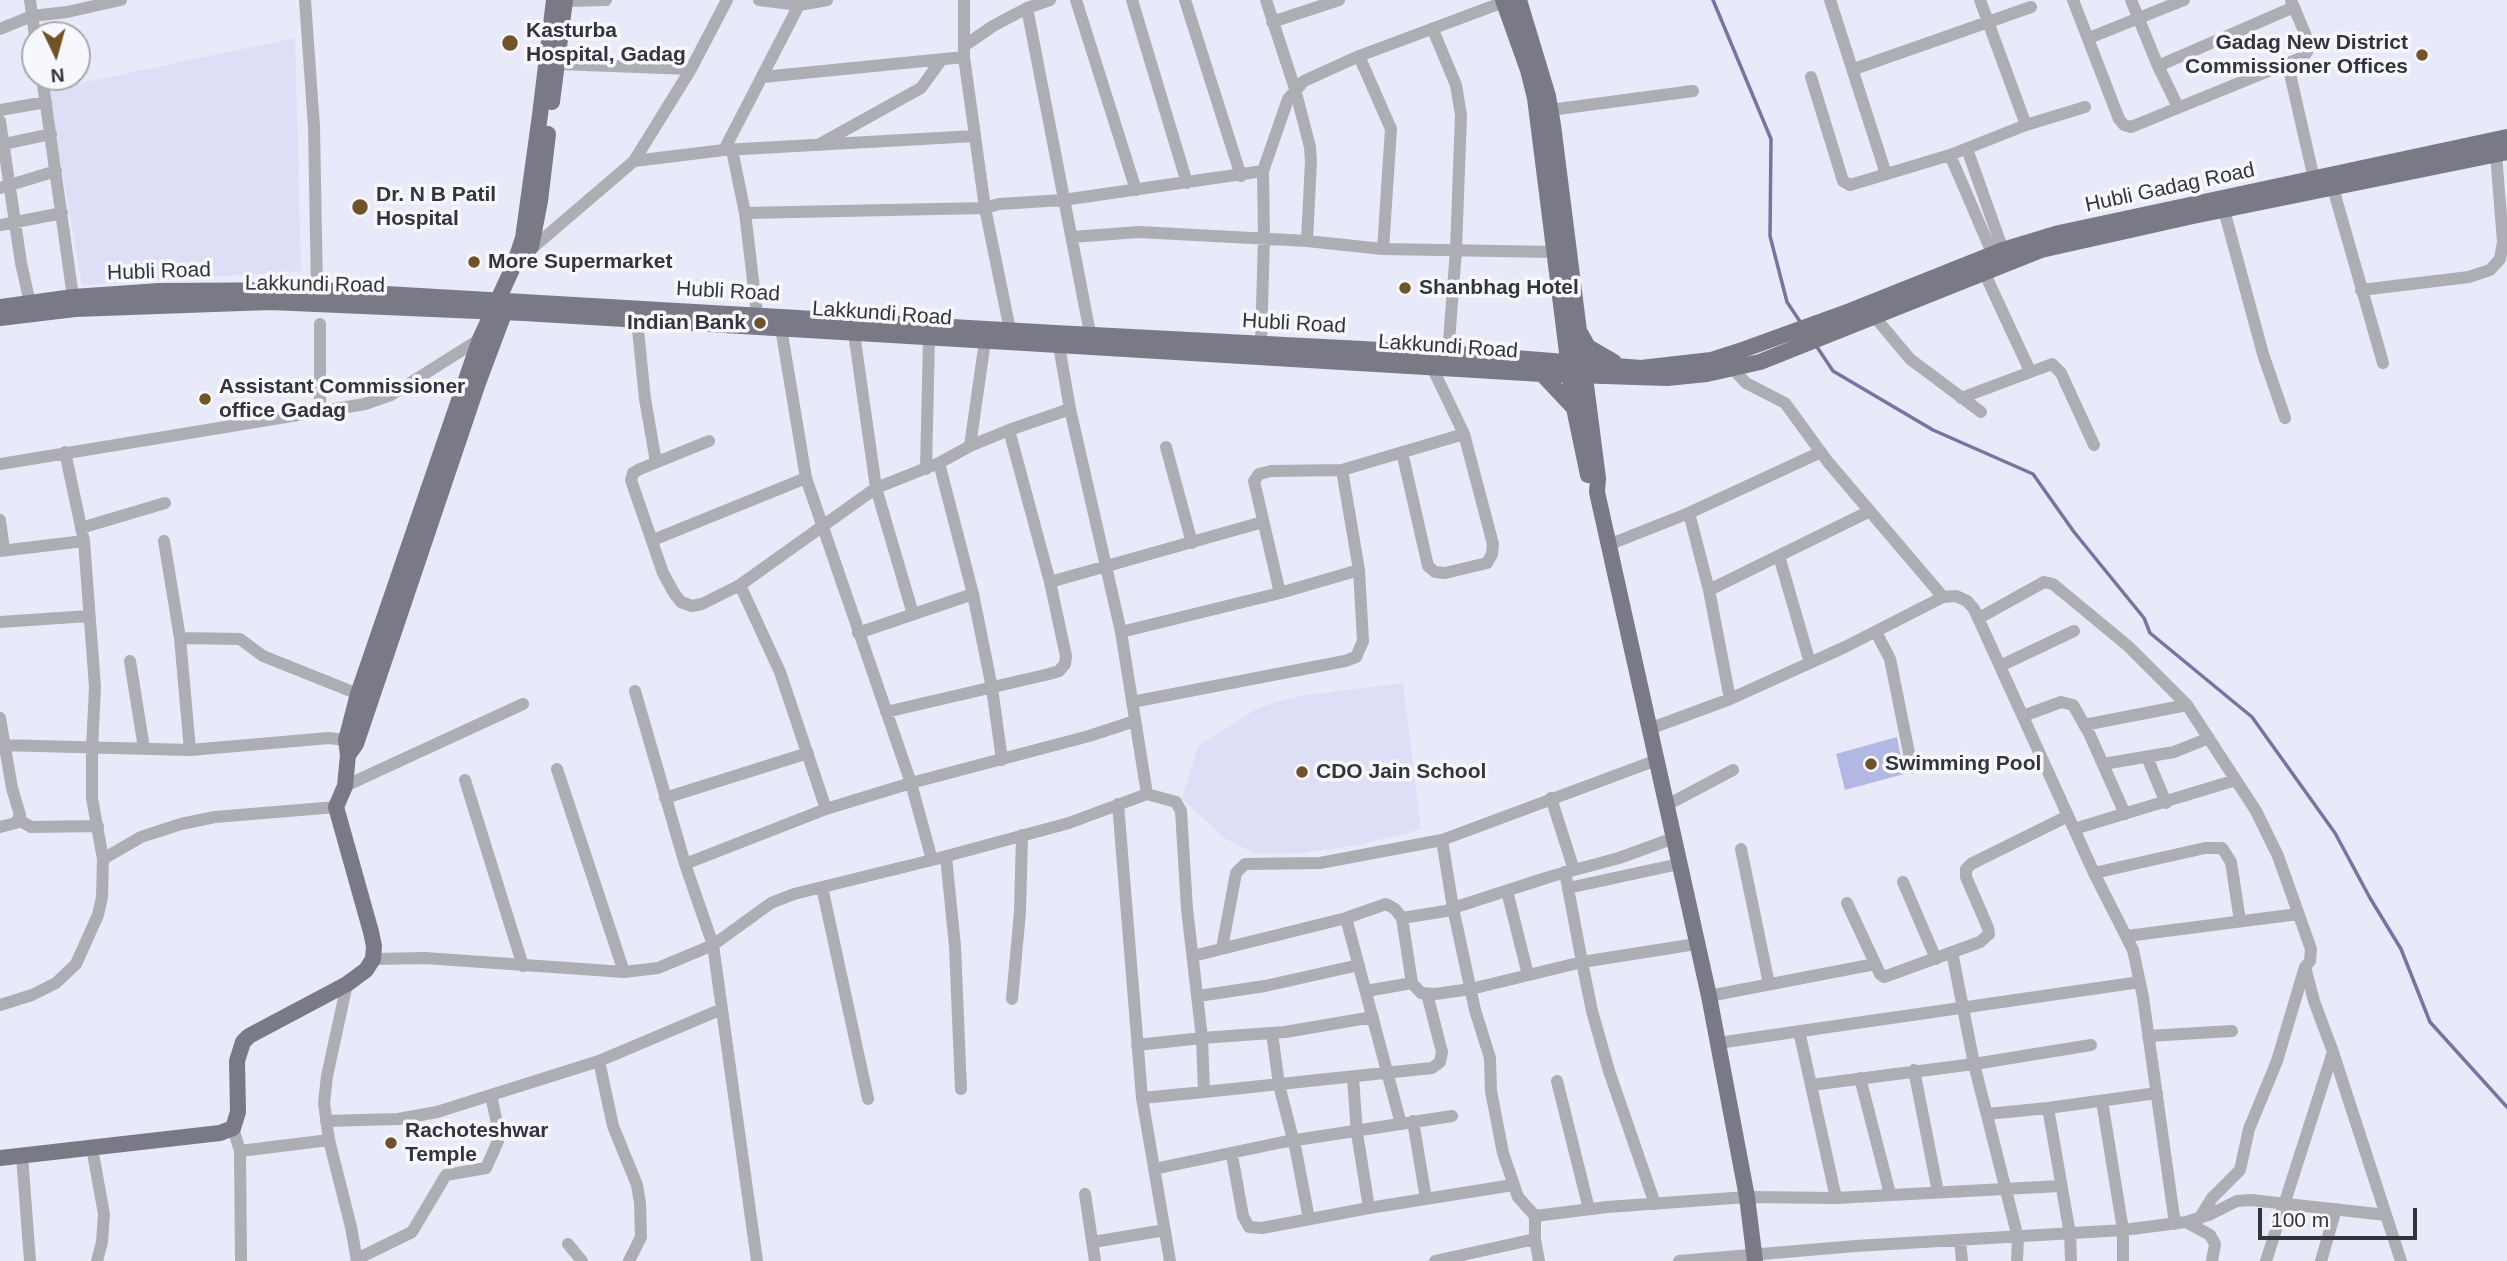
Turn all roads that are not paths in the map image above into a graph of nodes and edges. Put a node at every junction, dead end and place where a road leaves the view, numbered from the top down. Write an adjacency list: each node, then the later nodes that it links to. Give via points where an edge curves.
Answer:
1 (30, 0): 27 (street)
2 (121, 0): 24 (street)
3 (305, 0): 90 (street, via 314,127)
4 (561, 0): 5 (street); 38 (main road); 94 (main road, via 523,238)
5 (606, 0)
6 (727, 0): 41 (street)
7 (759, 0): 23 (street)
8 (827, 0): 23 (street)
9 (964, 0): 35 (street)
10 (1050, 0): 26 (street)
11 (1076, 0): 73 (street)
12 (1132, 0): 70 (street)
13 (1185, 0): 68 (street)
14 (1266, 0): 30 (street)
15 (1830, 0): 42 (street)
16 (1980, 0): 31 (street)
17 (2073, 0): 34 (street)
18 (2131, 0): 28 (street)
19 (2184, 0): 28 (street)
20 (1509, 1): 33 (street); 52 (main road); 87 (main road, via 1535,98)
21 (1330, 2): 30 (street)
22 (2293, 4): 39 (street, via 2306,36 2307,52); 40 (street)
23 (799, 5): 43 (street)
24 (66, 6): 27 (street)
25 (2031, 7): 31 (street)
26 (1027, 8): 35 (street, via 993,26); 74 (street)
27 (32, 16): 29 (street); 32 (street)
28 (2139, 17): 34 (street); 40 (street)
29 (33, 21)
30 (1272, 22): 45 (street)
31 (1988, 22): 42 (street); 54 (street)
32 (0, 29)
33 (1433, 30): 36 (street); 86 (street, via 1460,99)
34 (2089, 38): 50 (street, via 2124,125 2135,126)
35 (964, 51): 37 (street); 56 (street)
36 (1359, 56): 45 (street, via 1304,80); 84 (street, via 1391,129)
37 (942, 59): 43 (street); 59 (street, via 921,88)
38 (558, 64): 41 (street); 85 (main road)
39 (2288, 65): 50 (street); 69 (street)
40 (2158, 66): 50 (street)
41 (691, 69): 64 (street)
42 (1854, 69): 67 (street)
43 (763, 77): 61 (street)
44 (1811, 77): 67 (street, via 1843,181 1850,185)
45 (1295, 89): 66 (street); 83 (street, via 1311,161)
46 (1693, 90): 52 (street)
47 (44, 91): 48 (street)
48 (46, 102): 51 (street); 55 (street)
49 (2085, 107): 54 (street)
50 (2178, 107)
51 (0, 110)
52 (1550, 110): 103 (main road)
53 (0, 121): 58 (street)
54 (2026, 125): 60 (street)
55 (51, 134): 58 (street); 65 (street)
56 (975, 136): 59 (street); 75 (street)
57 (2507, 137): 69 (main road, Hubli Gadag Road)
58 (2, 144): 71 (street)
59 (814, 147): 61 (street)
60 (1967, 149): 63 (street); 88 (street)
61 (728, 150): 64 (street); 78 (street)
62 (2501, 153): 72 (main road, Hubli Gadag Road); 91 (street, via 2503,242 2500,259 2490,270 2469,277)
63 (1950, 155): 67 (street); 88 (street)
64 (634, 161): 85 (street)
65 (56, 171): 71 (street); 77 (street)
66 (1264, 171): 68 (street); 82 (street)
67 (1886, 174)
68 (1241, 176): 70 (street)
69 (2314, 179): 88 (main road, Hubli Gadag Road, via 2059,233)
70 (1187, 183): 73 (street)
71 (5, 187): 79 (street)
72 (2333, 188): 76 (main road, Hubli Gadag Road); 91 (street)
73 (1136, 190): 74 (street)
74 (1063, 200): 75 (street); 81 (street)
75 (985, 208): 78 (street); 102 (street)
76 (2224, 210): 89 (main road, Hubli Gadag Road, via 2041,250); 125 (street)
77 (62, 213): 79 (street); 92 (street)
78 (745, 213): 96 (street)
79 (15, 223): 80 (street); 93 (street)
80 (0, 225)
81 (1072, 237): 82 (street, via 1139,232); 105 (street)
82 (1264, 239): 83 (street); 109 (street)
83 (1307, 241): 84 (street)
84 (1383, 249): 86 (street)
85 (530, 250): 94 (main road)
86 (1457, 250): 87 (street); 112 (street)
87 (1554, 251): 103 (main road)
88 (1998, 252): 111 (main road, Hubli Gadag Road)
89 (1984, 272): 97 (main road, Hubli Gadag Road); 119 (street)
90 (317, 290): 92 (main road, Hubli Road, via 159,291); 94 (main road, Hubli Road)
91 (2361, 290): 113 (street)
92 (73, 297): 93 (main road, Hubli Road)
93 (30, 303): 95 (main road, Hubli Road)
94 (501, 306): 96 (main road, Hubli Road); 98 (main road, Lakkundi Road, via 270,302 75,309); 99 (main road, Lakkundi Road); 107 (main road); 175 (main road)
95 (0, 307)
96 (757, 314): 102 (main road, Hubli Road)
97 (1874, 316): 117 (main road, Hubli Gadag Road); 120 (street, via 1910,359)
98 (0, 318)
99 (638, 320): 101 (main road, Lakkundi Road); 135 (street)
100 (320, 324): 123 (street)
101 (781, 328): 104 (main road, Lakkundi Road); 140 (street)
102 (1010, 330): 105 (main road, Hubli Road)
103 (1571, 331): 115 (main road); 116 (main road); 118 (main road)
104 (854, 333): 106 (main road, Lakkundi Road); 141 (street)
105 (1090, 333): 109 (main road, Hubli Road)
106 (929, 338): 108 (main road, Lakkundi Road); 138 (street)
107 (480, 339): 123 (street, via 391,395); 175 (main road)
108 (985, 341): 110 (main road, Lakkundi Road); 130 (street)
109 (1261, 343): 112 (main road, Hubli Road)
110 (1059, 346): 114 (main road, Lakkundi Road); 122 (street)
111 (1745, 349): 118 (main road, Hubli Road, via 1711,359)
112 (1448, 354): 115 (main road, Hubli Road)
113 (2383, 363)
114 (1432, 366): 115 (main road, Lakkundi Road); 127 (street)
115 (1539, 366): 116 (main road, Hubli Road); 121 (main road)
116 (1576, 368): 118 (main road, Hubli Road); 121 (main road)
117 (1733, 369): 118 (main road, via 1667,378); 134 (street, via 1746,383 1785,403)
118 (1618, 371): 121 (main road)
119 (2030, 371): 120 (street); 129 (street, via 2046,364 2057,368)
120 (1961, 398): 124 (street)
121 (1581, 407): 152 (main road)
122 (1070, 409): 126 (street); 155 (street)
123 (320, 411): 132 (street)
124 (1981, 412)
125 (2285, 418)
126 (1009, 430): 130 (street); 157 (street)
127 (1464, 434): 133 (street); 133 (street, via 1493,544 1487,563 1445,573 1427,566)
128 (709, 441): 135 (street)
129 (2094, 445)
130 (970, 446): 136 (street)
131 (1166, 447): 151 (street)
132 (65, 452): 137 (street); 148 (street)
133 (1402, 452): 139 (street)
134 (1821, 452): 143 (street); 144 (street)
135 (656, 462): 149 (street, via 633,473 631,480)
136 (939, 463): 138 (street); 161 (street)
137 (0, 464)
138 (926, 469): 141 (street)
139 (1342, 470): 146 (street, via 1259,474 1254,481); 156 (street)
140 (806, 478): 147 (street); 149 (street)
141 (876, 488): 147 (street); 163 (street)
142 (165, 503): 148 (street)
143 (1870, 511): 154 (street); 162 (street)
144 (1689, 513): 152 (street); 159 (street)
145 (0, 520): 153 (street)
146 (1263, 522): 151 (street); 160 (street)
147 (824, 526): 158 (street); 170 (street)
148 (83, 535): 153 (street); 164 (street)
149 (653, 540): 158 (street, via 663,573 681,602 702,604)
150 (164, 541): 171 (street)
151 (1192, 542): 155 (street)
152 (1608, 545): 188 (main road)
153 (2, 550)
154 (1779, 556): 159 (street); 173 (street)
155 (1107, 567): 157 (street); 168 (street)
156 (1359, 570): 160 (street); 180 (street, via 1363,641 1356,657)
157 (1050, 582): 176 (street, via 1065,664 1059,671)
158 (740, 585): 195 (street, via 780,672)
159 (1709, 590): 179 (street)
160 (1280, 593): 168 (street)
161 (972, 594): 163 (street); 176 (street)
162 (1943, 597): 165 (street, via 1967,601); 169 (street)
163 (913, 614): 170 (street)
164 (89, 616): 166 (street); 191 (street, via 95,687)
165 (1979, 618): 174 (street); 182 (street, via 2044,582 2053,584 2127,646)
166 (0, 622)
167 (2074, 631): 174 (street)
168 (1121, 632): 180 (street)
169 (1876, 632): 173 (street); 200 (street, via 1890,659)
170 (858, 633): 183 (street)
171 (180, 638): 178 (street, via 240,639 263,656); 194 (street)
172 (130, 661): 192 (street)
173 (1810, 663): 179 (street)
174 (2000, 666): 184 (street)
175 (372, 678): 178 (main road); 193 (main road, via 356,744)
176 (992, 688): 183 (street); 197 (street)
177 (635, 691): 208 (street)
178 (358, 694): 193 (main road)
179 (1730, 699): 188 (street)
180 (1132, 702): 186 (street)
181 (523, 704): 206 (street)
182 (2187, 705): 187 (street); 189 (street)
183 (886, 712): 205 (street)
184 (2023, 716): 187 (street, via 2067,702); 216 (street)
185 (0, 718): 190 (street)
186 (1135, 720): 197 (street); 207 (street)
187 (2084, 725): 199 (street)
188 (1649, 729): 198 (main road)
189 (2209, 738): 196 (street); 204 (street)
190 (2, 745): 191 (street); 217 (street)
191 (92, 748): 192 (street); 218 (street, via 92,798)
192 (144, 748): 194 (street)
193 (347, 748): 194 (street, via 329,738); 206 (main road)
194 (190, 751)
195 (808, 753): 208 (street); 214 (street)
196 (2147, 757): 199 (street); 210 (street)
197 (1002, 760): 205 (street)
198 (1657, 760): 209 (street); 212 (main road)
199 (2103, 764): 215 (street)
200 (1912, 768)
201 (557, 769): 255 (street)
202 (1733, 770): 212 (street)
203 (465, 780): 253 (street)
204 (2236, 780): 210 (street); 238 (street, via 2266,829)
205 (911, 783): 214 (street); 227 (street)
206 (345, 786): 213 (main road)
207 (1147, 794): 211 (street); 247 (street, via 1179,806)
208 (665, 798): 228 (street)
209 (1551, 798): 223 (street); 230 (street)
210 (2166, 803): 215 (street)
211 (1118, 804): 221 (street); 277 (street)
212 (1667, 804): 222 (main road)
213 (336, 807): 226 (street, via 181,824 141,837); 249 (main road, via 371,932)
214 (826, 809): 228 (street)
215 (2125, 814): 220 (street)
216 (2068, 816): 220 (street); 246 (street, via 1968,867 1966,877 1989,934)
217 (19, 820): 218 (street, via 31,827); 219 (street)
218 (98, 826): 226 (street)
219 (0, 827)
220 (2074, 829): 231 (street)
221 (1022, 835): 225 (street); 266 (street)
222 (1674, 838): 229 (main road); 230 (street)
223 (1442, 840): 237 (street); 245 (street, via 1320,863 1245,864 1236,873)
224 (1741, 849): 260 (street)
225 (946, 857): 227 (street); 289 (street, via 956,946)
226 (103, 859): 267 (street, via 98,915 76,964 56,983)
227 (932, 860): 233 (street)
228 (685, 864): 244 (street)
229 (1679, 864): 234 (street); 243 (main road)
230 (1569, 871): 234 (street); 235 (street)
231 (2094, 873): 241 (street, via 2222,848 2231,862); 242 (street)
232 (1903, 881): 248 (street)
233 (822, 887): 244 (street, via 771,903); 294 (street)
234 (1568, 888): 250 (street)
235 (1507, 891): 237 (street); 256 (street)
236 (1847, 903): 251 (street)
237 (1452, 908): 240 (street); 261 (street)
238 (2298, 914): 241 (street); 254 (street, via 2311,949)
239 (1346, 918): 240 (street, via 1386,904); 245 (street); 252 (street)
240 (1402, 918): 258 (street)
241 (2240, 921): 242 (street)
242 (2127, 936): 257 (street)
243 (1696, 944): 250 (street); 265 (main road)
244 (713, 945): 255 (street, via 658,968); 269 (street)
245 (1222, 948): 247 (street)
246 (1952, 952): 248 (street); 268 (street)
247 (1193, 956): 264 (street)
248 (1937, 958): 251 (street, via 1889,977 1880,974)
249 (373, 959): 253 (street); 259 (main road)
250 (1583, 962): 256 (street); 320 (street, via 1609,1071)
251 (1875, 964): 260 (street)
252 (1359, 965): 262 (street); 264 (street)
253 (523, 966): 255 (street)
254 (2305, 967): 279 (street); 328 (street, via 2277,1061 2249,1129 2240,1170)
255 (624, 972)
256 (1528, 975): 261 (street)
257 (2140, 982): 268 (street); 274 (street)
258 (1412, 983): 262 (street); 263 (street)
259 (347, 984): 299 (street, via 327,1076); 301 (main road, via 243,1042 237,1061 238,1112)
260 (1769, 985): 265 (street)
261 (1471, 989): 263 (street); 311 (street, via 1490,1058 1491,1091)
262 (1366, 991): 270 (street)
263 (1427, 994): 283 (street, via 1442,1052 1440,1062 1432,1069)
264 (1198, 996): 275 (street)
265 (1709, 996): 276 (main road)
266 (1012, 999)
267 (0, 1005)
268 (1963, 1007): 271 (street); 281 (street)
269 (722, 1009): 280 (street); 345 (street)
270 (1373, 1017): 273 (street); 283 (street)
271 (1799, 1031): 276 (street); 288 (street)
272 (2232, 1031): 274 (street)
273 (1272, 1032): 275 (street); 287 (street)
274 (2148, 1036): 291 (street)
275 (1202, 1038): 277 (street); 290 (street)
276 (1718, 1043): 317 (main road)
277 (1138, 1045): 293 (street)
278 (2091, 1045): 281 (street)
279 (2333, 1052): 321 (street); 325 (street)
280 (599, 1061): 292 (street); 344 (street, via 613,1126 640,1203 641,1237)
281 (1974, 1064): 282 (street); 297 (street)
282 (1914, 1070): 285 (street); 314 (street)
283 (1387, 1073): 284 (street); 300 (street)
284 (1353, 1077): 287 (street); 302 (street)
285 (1860, 1078): 288 (street); 315 (street)
286 (1557, 1080): 323 (street)
287 (1279, 1085): 290 (street); 304 (street)
288 (1811, 1085): 318 (street)
289 (961, 1089)
290 (1204, 1093): 293 (street)
291 (2157, 1093): 295 (street); 328 (street)
292 (491, 1095): 299 (street, via 419,1116); 339 (street, via 499,1133 486,1168 446,1175 412,1232)
293 (1142, 1098): 310 (street)
294 (868, 1099)
295 (2102, 1101): 296 (street); 330 (street)
296 (2048, 1108): 297 (street); 312 (street)
297 (1987, 1114): 313 (street)
298 (1452, 1116): 300 (street)
299 (326, 1121): 303 (street)
300 (1407, 1122): 302 (street); 319 (street)
301 (233, 1128): 305 (main road); 306 (street)
302 (1357, 1133): 304 (street); 322 (street)
303 (329, 1140): 306 (street); 339 (street)
304 (1293, 1141): 307 (street); 327 (street)
305 (92, 1148): 308 (main road); 341 (street, via 104,1214)
306 (240, 1151): 342 (street)
307 (1232, 1155): 310 (street); 327 (street, via 1249,1227)
308 (22, 1156): 309 (main road); 340 (street)
309 (0, 1158)
310 (1154, 1169): 329 (street)
311 (1513, 1185): 319 (street); 326 (street)
312 (2060, 1186): 313 (street); 331 (street)
313 (2007, 1189): 314 (street); 332 (street)
314 (1938, 1192): 315 (street)
315 (1890, 1194): 318 (street)
316 (1085, 1195): 335 (street)
317 (1747, 1198): 318 (street); 320 (street); 338 (main road)
318 (1836, 1198)
319 (1426, 1199): 322 (street)
320 (1655, 1204): 323 (street)
321 (2286, 1204): 324 (street); 328 (street, via 2237,1201); 357 (street)
322 (1369, 1208): 327 (street)
323 (1589, 1209): 326 (street)
324 (2336, 1209): 325 (street); 358 (street)
325 (2386, 1215): 359 (street)
326 (1535, 1216): 333 (street)
327 (1309, 1219)
328 (2187, 1222): 330 (street); 356 (street, via 2210,1235 2215,1244)
329 (1165, 1230): 335 (street); 347 (street)
330 (2123, 1230): 331 (street); 355 (street)
331 (2070, 1234): 332 (street); 354 (street)
332 (2018, 1238): 334 (street); 353 (street)
333 (1535, 1239): 348 (street); 349 (street)
334 (1960, 1240): 337 (street); 352 (street)
335 (1093, 1242): 346 (street)
336 (568, 1244): 343 (street)
337 (1856, 1246): 338 (street); 351 (street)
338 (1755, 1259): 350 (street)
339 (357, 1260)
340 (30, 1261)
341 (97, 1261)
342 (241, 1261)
343 (582, 1261)
344 (629, 1261)
345 (757, 1261)
346 (1096, 1261)
347 (1170, 1261)
348 (1435, 1261)
349 (1539, 1261)
350 (1679, 1261)
351 (1856, 1261)
352 (1962, 1261)
353 (2017, 1261)
354 (2071, 1261)
355 (2123, 1261)
356 (2213, 1261)
357 (2266, 1261)
358 (2321, 1261)
359 (2401, 1261)

